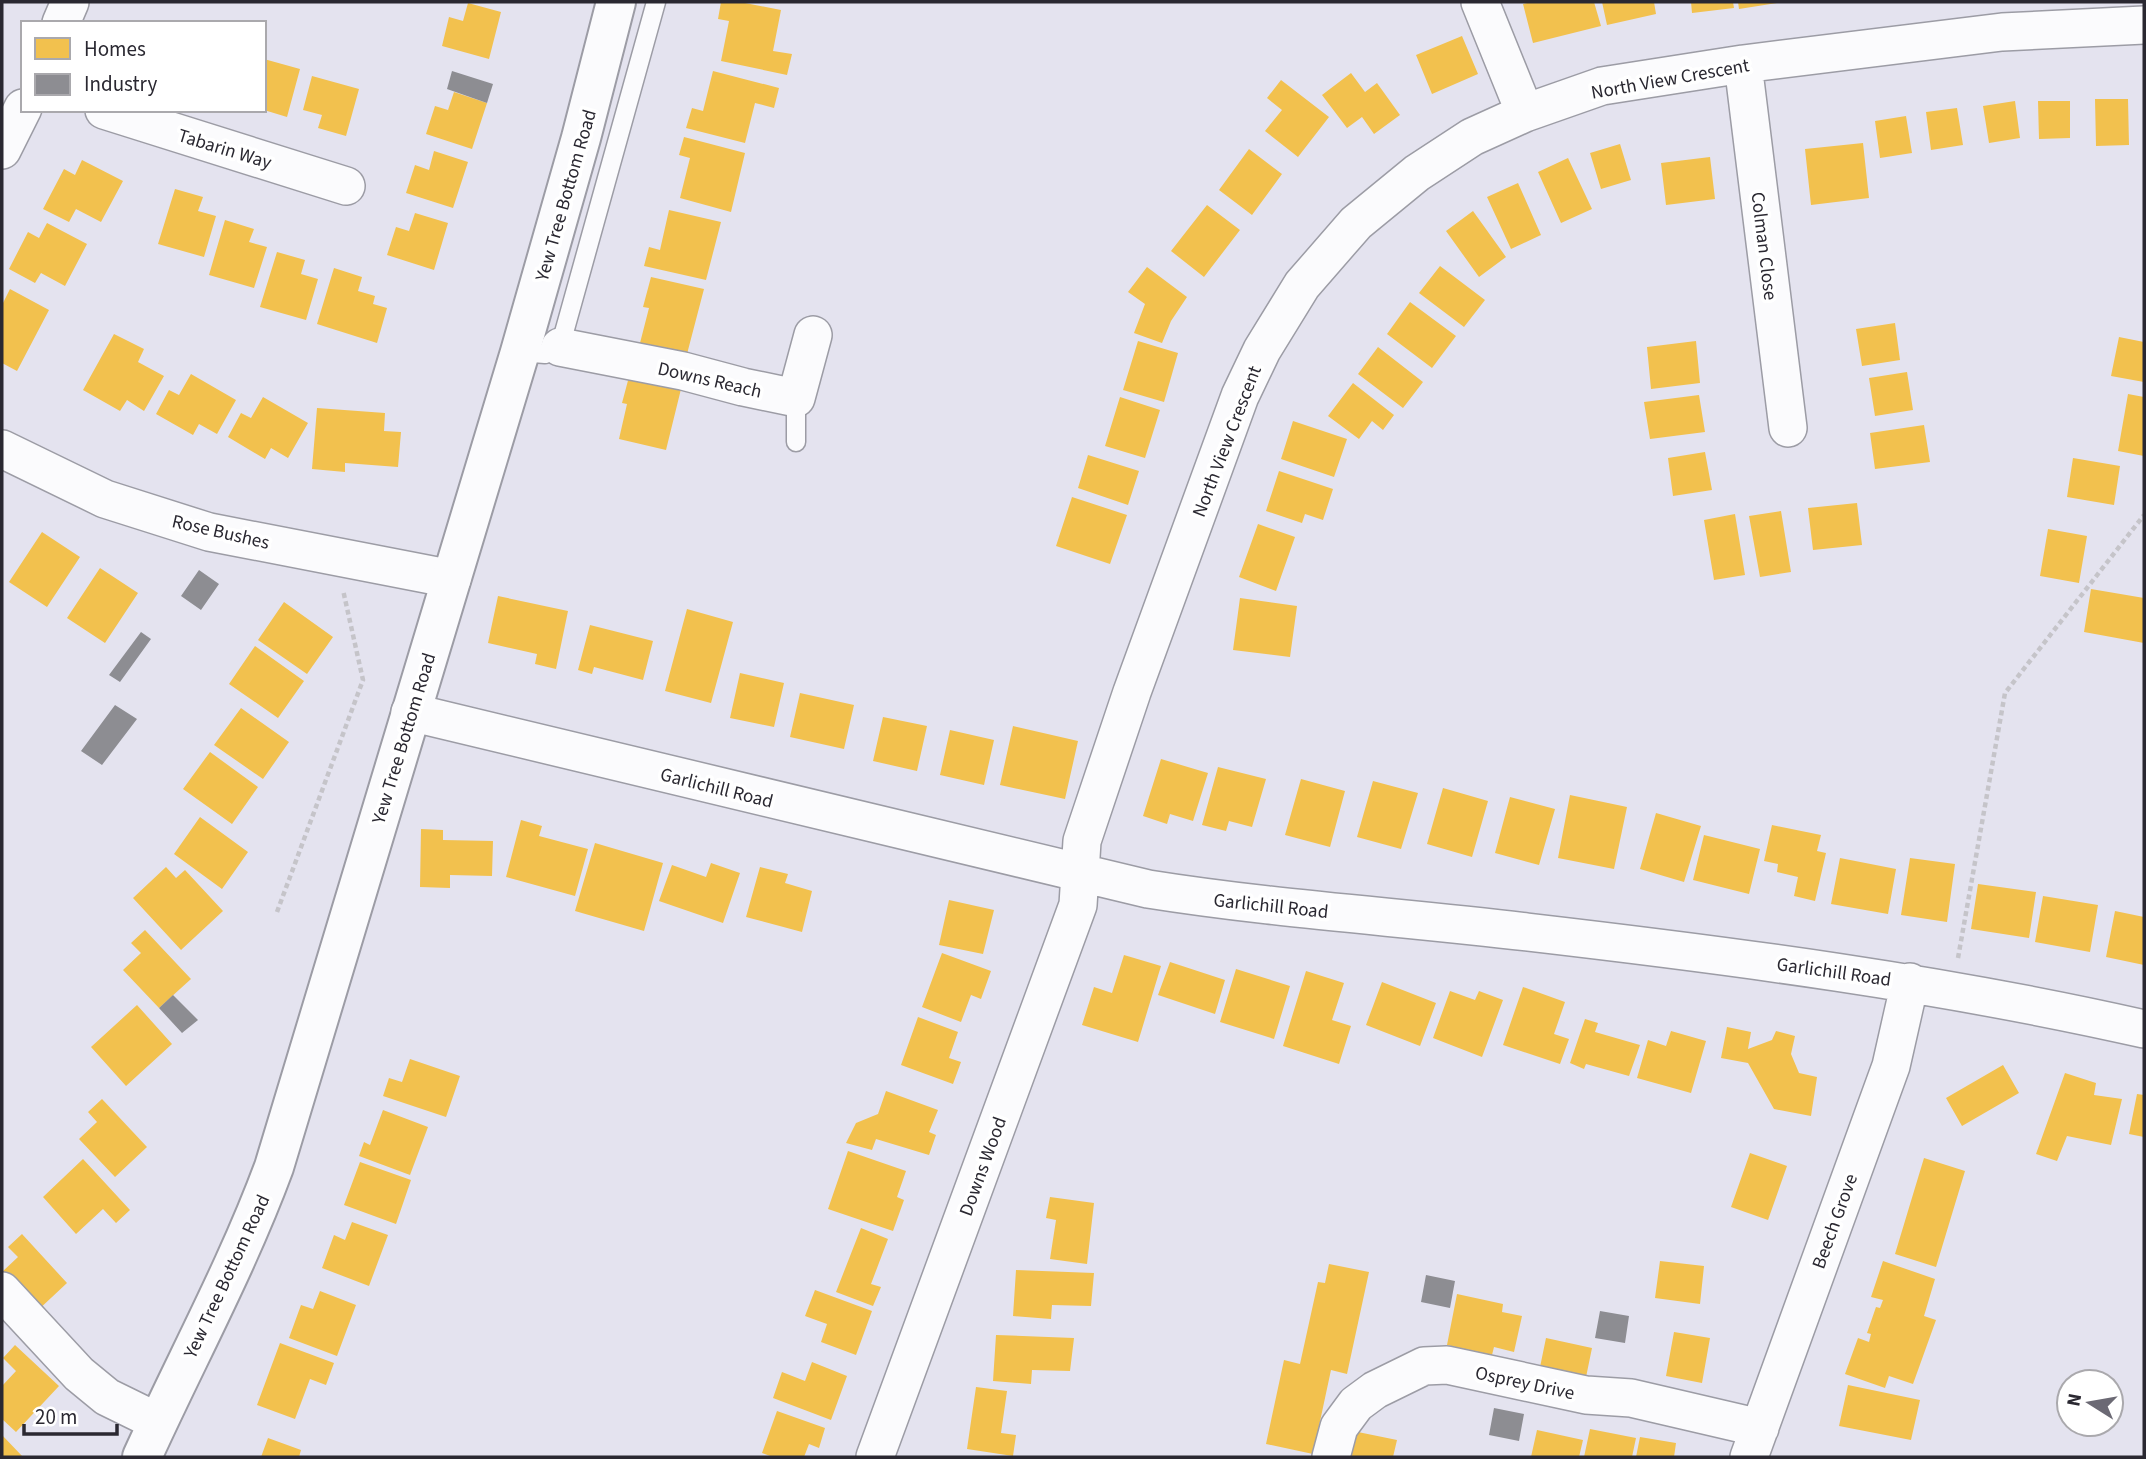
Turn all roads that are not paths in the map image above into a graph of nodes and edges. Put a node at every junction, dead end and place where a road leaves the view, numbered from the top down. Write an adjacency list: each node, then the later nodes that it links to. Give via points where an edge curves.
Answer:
1 (70, 2): 5 (street)
2 (616, 2): 15 (main road, Yew Tree Bottom Road)
3 (656, 2): 14 (lane)
4 (1479, 2): 10 (street)
5 (62, 21)
6 (2144, 25): 7 (street, North View Crescent, via 2002,32)
7 (1743, 64): 10 (street, North View Crescent, via 1602,86); 17 (street, Colman Close)
8 (21, 112): 11 (street)
9 (110, 112): 12 (street, Tabarin Way)
10 (1525, 113): 22 (street, North View Crescent, via 1461,144 1356,223 1302,285 1262,351 1240,396 1132,692 1082,841)
11 (2, 150)
12 (346, 186)
13 (813, 335): 16 (street)
14 (560, 347): 15 (lane, via 545,354); 16 (street, Downs Reach)
15 (520, 352): 20 (main road, Yew Tree Bottom Road)
16 (796, 398): 18 (lane)
17 (1788, 428)
18 (796, 442)
19 (2, 449): 20 (street, Rose Bushes, via 105,499 209,532)
20 (452, 579): 21 (main road, Yew Tree Bottom Road)
21 (410, 712): 22 (street, Garlichill Road); 26 (main road, Yew Tree Bottom Road, via 256,1218)
22 (1079, 873): 23 (street, Garlichill Road, via 1230,902 1539,933); 29 (street, Downs Wood, via 1078,905)
23 (1910, 982): 24 (street, Garlichill Road); 27 (street, Beech Grove, via 1891,1066)
24 (2144, 1029)
25 (2, 1291): 26 (street, via 79,1374 107,1397)
26 (158, 1422): 28 (main road, Yew Tree Bottom Road)
27 (1754, 1443): 30 (street, Osprey Drive, via 1631,1398 1586,1395 1447,1366 1424,1366 1356,1404 1339,1427)
28 (142, 1457)
29 (874, 1457)
30 (1331, 1457)

